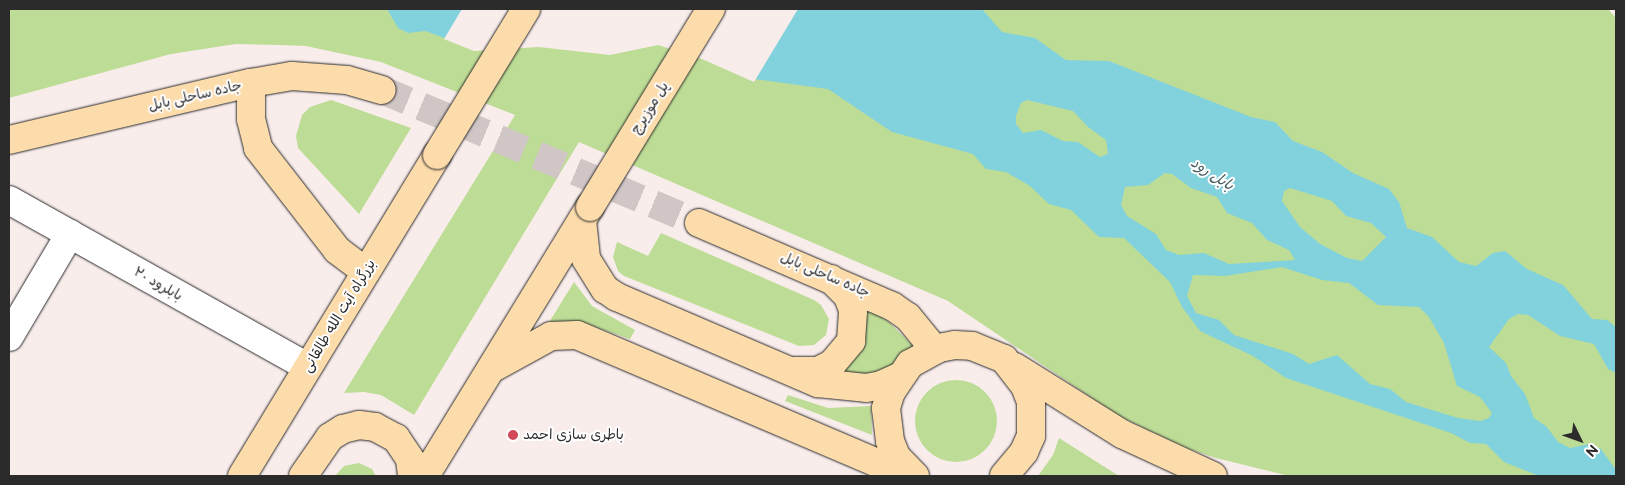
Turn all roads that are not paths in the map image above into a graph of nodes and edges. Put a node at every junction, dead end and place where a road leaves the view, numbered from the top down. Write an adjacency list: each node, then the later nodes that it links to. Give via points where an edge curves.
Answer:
1 (526, 9): 10 (main road, بزرگراه آیت الله طالقانی, bridge)
2 (711, 9): 7 (main road, پل موزیرج, bridge)
3 (251, 83): 4 (main road, جاده ساحلی بابل, via 292,76 323,77); 5 (main road, جاده ساحلی بابل); 10 (main road, via 251,120 258,148 337,250)
4 (382, 90)
5 (9, 140)
6 (9, 200): 9 (street, بابلرود ۲۰)
7 (586, 214): 16 (main road); 17 (main road, via 586,259 605,289)
8 (700, 223): 11 (main road, جاده ساحلی بابل)
9 (70, 234): 12 (street); 15 (street, بابلرود ۲۰)
10 (366, 272): 15 (main road, بزرگراه آیت الله طالقانی)
11 (826, 276): 13 (main road, جاده ساحلی بابل, via 892,306 908,317); 17 (main road, via 848,296 855,326 851,341 843,354 818,371)
12 (9, 337)
13 (935, 350): 14 (main road, via 955,345 972,346); 18 (main road, via 910,364)
14 (1004, 360): 25 (main road, via 1025,386 1033,419 1024,452); 26 (main road, via 1122,434)
15 (308, 368): 19 (main road, بزرگراه آیت الله طالقانی)
16 (490, 369): 22 (main road); 23 (main road, via 551,336 577,335)
17 (786, 370): 18 (main road, via 818,383 850,387 881,386)
18 (899, 377): 24 (main road, via 888,400 886,424 896,456)
19 (242, 476)
20 (303, 476): 21 (main road, via 330,437 359,425 375,427 396,438 410,458)
21 (412, 476)
22 (425, 476)
23 (908, 476)
24 (915, 476)
25 (1004, 476)
26 (1213, 476)

